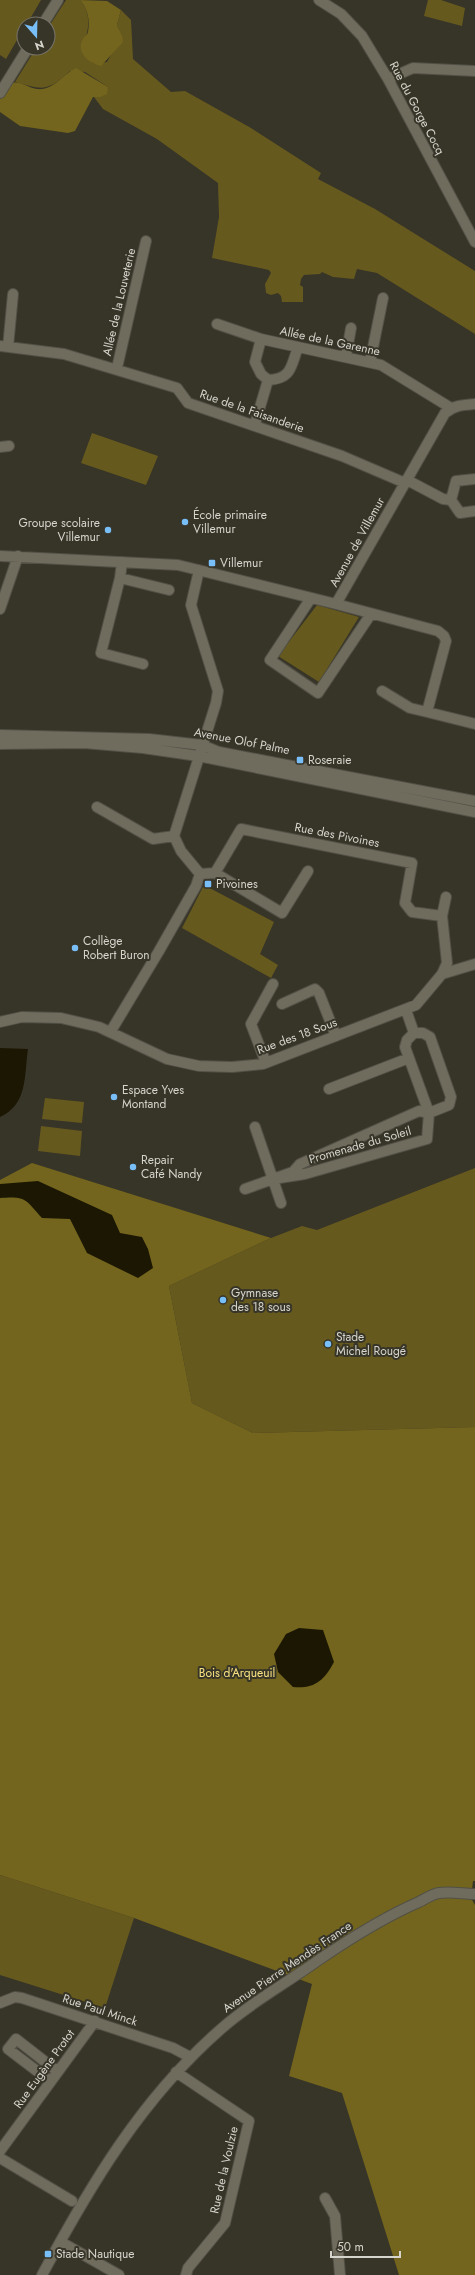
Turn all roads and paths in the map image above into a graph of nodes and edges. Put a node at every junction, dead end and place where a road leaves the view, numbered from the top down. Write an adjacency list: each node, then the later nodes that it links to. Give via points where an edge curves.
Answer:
1 (58, 0): 3 (street)
2 (319, 0): 6 (street, Rue du Gorge Cocq, via 352,24)
3 (48, 16)
4 (23, 56): 7 (street)
5 (475, 71): 6 (street, via 413,68)
6 (388, 79): 9 (street, Rue du Gorge Cocq)
7 (0, 93)
8 (146, 241): 19 (street, Allée de la Louveterie)
9 (475, 242)
10 (13, 294): 15 (street)
11 (383, 298): 18 (street)
12 (217, 324): 14 (street, Allée de la Garenne)
13 (351, 328): 17 (street)
14 (261, 339): 16 (street, Allée de la Garenne); 20 (street, via 255,362 261,374)
15 (4, 347): 19 (street, Rue de la Faisanderie, via 64,354)
16 (298, 347): 17 (street, Allée de la Garenne); 20 (street, via 289,373 280,380)
17 (346, 356): 18 (street, Allée de la Garenne)
18 (370, 362): 22 (street, Allée de la Garenne, via 381,365)
19 (117, 368): 23 (street, Rue de la Faisanderie, via 177,388 188,403)
20 (268, 380): 23 (street)
21 (475, 404): 22 (street)
22 (451, 408): 25 (street, Avenue de Villemur, via 445,413)
23 (255, 424): 25 (street, Rue de la Faisanderie)
24 (475, 479): 26 (street, via 456,481)
25 (406, 481): 26 (street, Rue de la Faisanderie, via 443,499); 35 (street, Avenue de Villemur)
26 (451, 500): 27 (street, via 460,513)
27 (475, 511)
28 (0, 556): 29 (street, Avenue de Villemur)
29 (18, 556): 30 (street, Avenue de Villemur); 36 (street)
30 (122, 562): 31 (street, Avenue de Villemur, via 171,564); 32 (street)
31 (199, 570): 34 (street, Avenue de Villemur); 44 (street, via 191,605 218,691)
32 (120, 578): 33 (street); 38 (street, via 101,653)
33 (169, 590)
34 (311, 598): 35 (street, Avenue de Villemur); 37 (street, via 270,660 318,693)
35 (336, 604): 37 (street)
36 (0, 609)
37 (371, 614): 40 (street, via 438,631 444,636 446,641)
38 (143, 664)
39 (382, 691): 40 (street, via 410,708)
40 (427, 712): 41 (street)
41 (475, 724)
42 (0, 735): 44 (street, Avenue Olof Palme, via 118,737)
43 (0, 744): 45 (street, Avenue Olof Palme, via 84,743)
44 (202, 745): 45 (street); 46 (street, Avenue Olof Palme, via 226,754 301,766)
45 (198, 756): 48 (street, Avenue Olof Palme); 49 (street)
46 (475, 801)
47 (97, 807): 49 (street, via 153,839)
48 (475, 812)
49 (174, 836): 52 (street)
50 (308, 871): 51 (street, via 282,913)
51 (215, 873): 52 (street); 54 (street, Rue des Pivoines, via 241,829 412,863 405,904 412,912)
52 (200, 874): 61 (street, via 196,886)
53 (446, 897): 54 (street, Rue des 18 Sous)
54 (442, 916): 56 (street, Rue des 18 Sous, via 447,963)
55 (475, 964): 56 (street)
56 (442, 974): 59 (street, Rue des 18 Sous, via 416,1004)
57 (273, 984): 65 (street, via 251,1024)
58 (282, 1004): 63 (street, via 315,989 319,993)
59 (406, 1010): 62 (street); 63 (street, Rue des 18 Sous)
60 (0, 1022): 61 (street, Rue des 18 Sous, via 22,1018 61,1018)
61 (111, 1031): 65 (street, Rue des 18 Sous, via 167,1059 199,1066 232,1067)
62 (414, 1033): 64 (street, Promenade du Soleil, via 406,1040 405,1046); 67 (street, Promenade du Soleil, via 423,1033 430,1037 451,1097 449,1105)
63 (336, 1036): 65 (street, Rue des 18 Sous)
64 (410, 1058): 66 (street); 67 (street, Promenade du Soleil)
65 (266, 1063)
66 (328, 1088)
67 (429, 1113): 69 (street, Promenade du Soleil, via 419,1112 300,1164 293,1172); 69 (street, Promenade du Soleil, via 427,1139 305,1174)
68 (255, 1127): 69 (street)
69 (274, 1179): 70 (street, Promenade du Soleil); 71 (street)
70 (245, 1189)
71 (281, 1203)
72 (475, 1894): 75 (street, Avenue Pierre Mendès France, via 438,1893 389,1917 262,1997)
73 (0, 2003): 74 (street, Rue Paul Minck, via 15,1997 22,1998)
74 (95, 2021): 75 (street, Rue Paul Minck, via 173,2048); 76 (street, Rue Eugène Protot)
75 (190, 2057): 77 (street, Avenue Pierre Mendès France)
76 (57, 2071): 78 (street, Rue Eugène Protot); 78 (street, via 16,2040 8,2049)
77 (176, 2072): 84 (street, Avenue Pierre Mendès France, via 156,2094 112,2153); 87 (street, Rue de la Voulzie, via 249,2121 226,2223 188,2268)
78 (50, 2081): 79 (street, Rue Eugène Protot)
79 (4, 2139): 80 (street, Rue Eugène Protot)
80 (0, 2151)
81 (0, 2158): 83 (street)
82 (325, 2198): 88 (street, via 335,2216)
83 (72, 2201)
84 (61, 2242): 85 (street, Avenue Pierre Mendès France); 86 (street)
85 (42, 2275)
86 (119, 2275)
87 (186, 2275)
88 (340, 2275)

